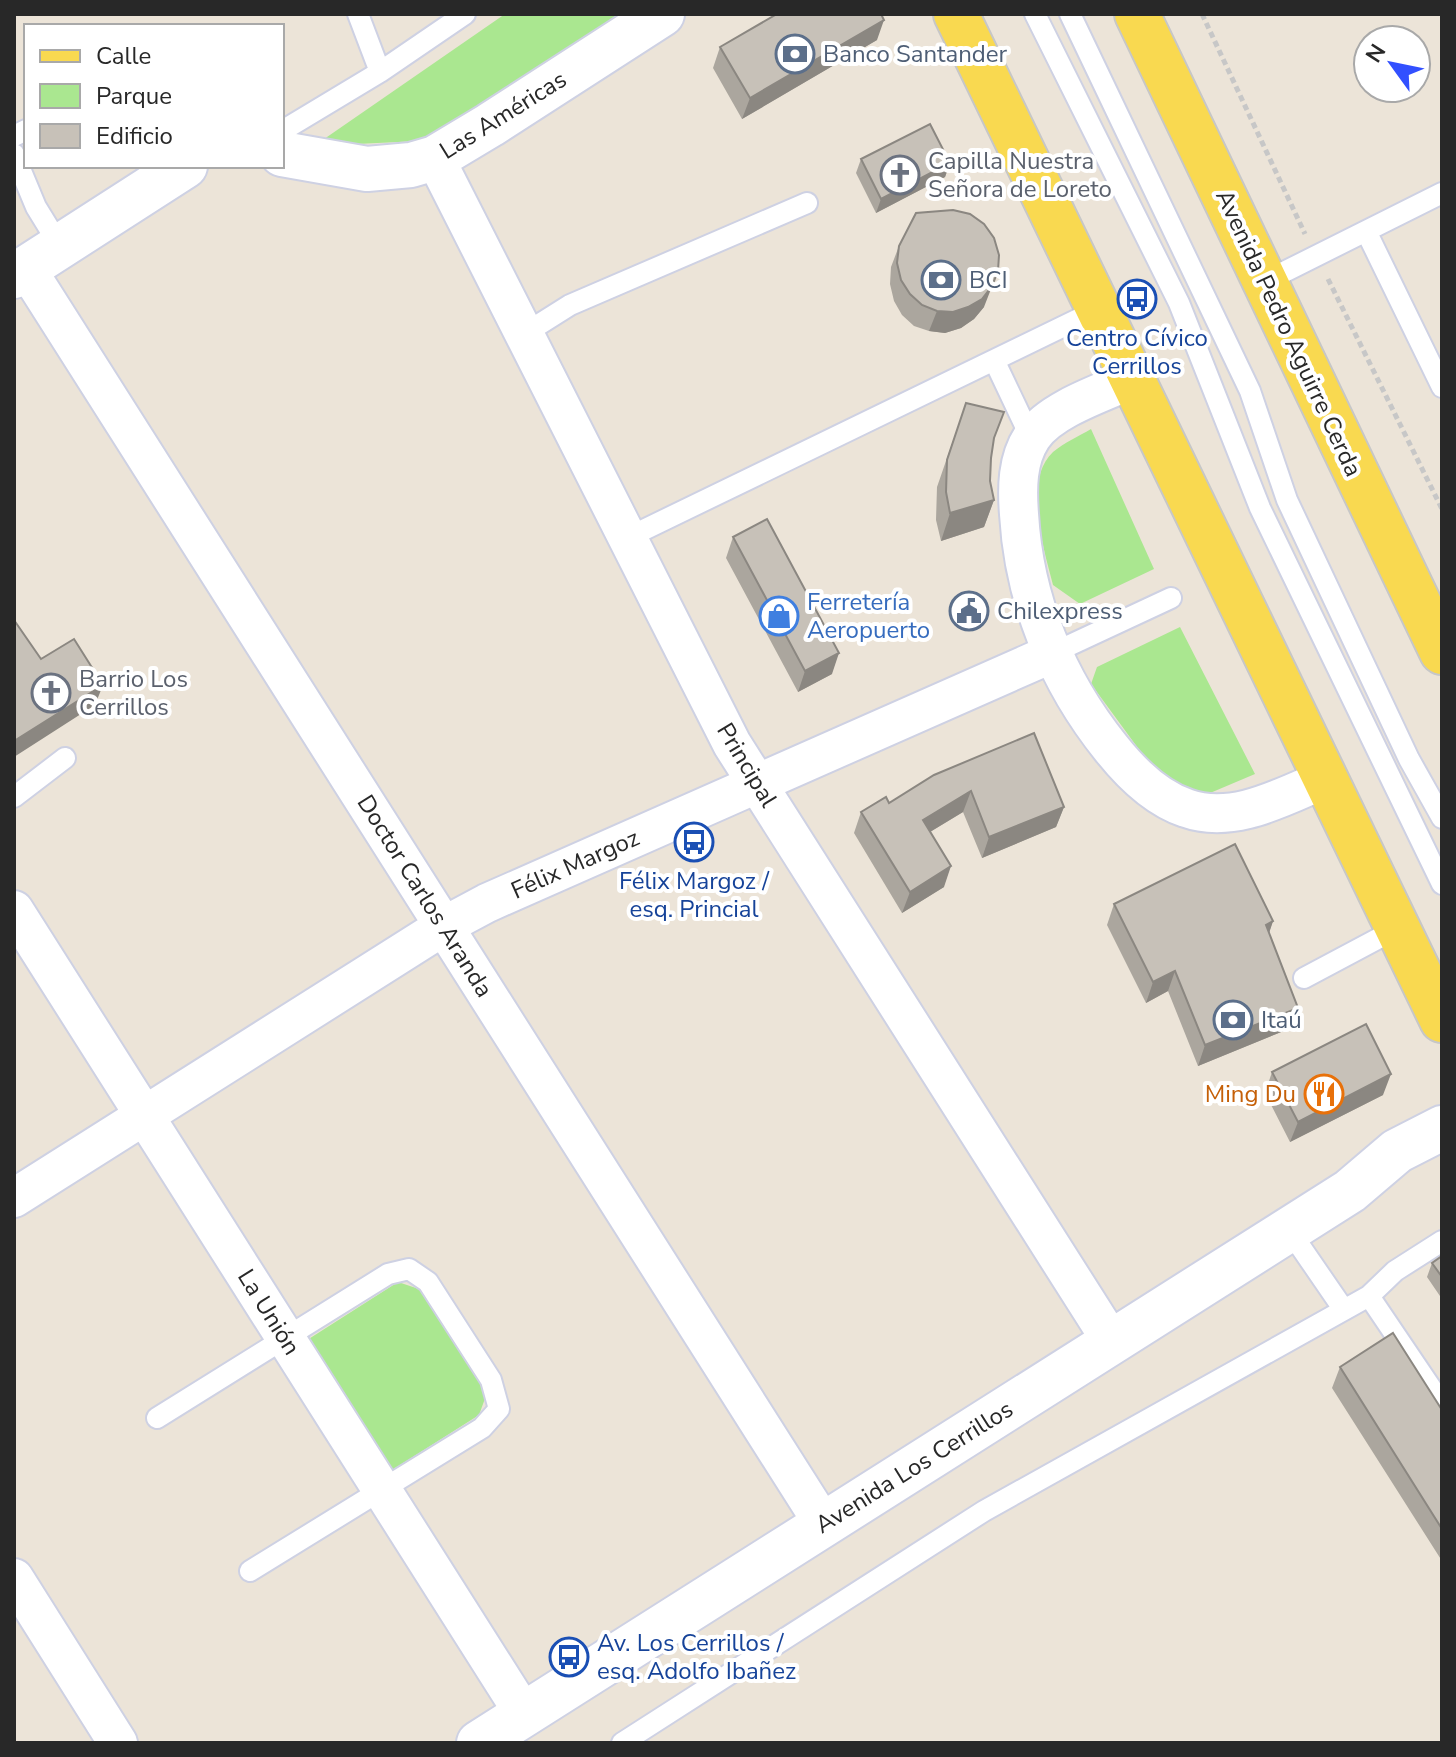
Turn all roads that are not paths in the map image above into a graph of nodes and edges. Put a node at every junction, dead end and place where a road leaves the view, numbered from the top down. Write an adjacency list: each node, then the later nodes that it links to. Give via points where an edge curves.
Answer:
1 (358, 14): 8 (lane)
2 (465, 14): 8 (lane)
3 (662, 14): 12 (street, Las Américas)
4 (956, 14): 19 (main road)
5 (1035, 14): 34 (lane, via 1179,303 1260,508)
6 (1070, 14): 33 (lane, via 1250,391 1287,500)
7 (1137, 14): 18 (main road, Avenida Pedro Aguirre Cerda)
8 (380, 72): 9 (lane)
9 (284, 130)
10 (14, 154): 17 (lane, via 36,207)
11 (284, 154): 12 (street, Las Américas, via 367,169)
12 (435, 158): 20 (street, Principal)
13 (182, 168): 17 (street)
14 (1442, 193): 16 (lane)
15 (807, 203): 20 (lane, via 570,305)
16 (1366, 231): 18 (lane); 23 (lane)
17 (33, 263): 36 (street, Doctor Carlos Aranda)
18 (1264, 282): 27 (main road, Avenida Pedro Aguirre Cerda)
19 (1097, 310): 21 (lane); 22 (main road)
20 (524, 334): 25 (street, Principal)
21 (994, 360): 24 (lane); 25 (lane)
22 (1131, 380): 24 (street, via 1052,418); 30 (main road)
23 (1442, 387)
24 (1031, 438): 28 (street, via 1017,482 1019,527 1035,608)
25 (627, 538): 31 (street, Principal)
26 (1171, 598): 28 (lane, Félix Margoz)
27 (1442, 652)
28 (1053, 653): 30 (street, via 1071,691 1116,755 1175,804 1217,814 1239,812); 31 (street, Félix Margoz)
29 (65, 758): 32 (lane)
30 (1325, 779): 37 (main road)
31 (757, 784): 36 (street, Félix Margoz); 50 (street, Principal)
32 (14, 797)
33 (1442, 818)
34 (1442, 884)
35 (14, 910): 40 (street, La Unión)
36 (444, 926): 40 (street, Félix Margoz); 54 (street, Doctor Carlos Aranda)
37 (1398, 928): 38 (lane); 39 (main road)
38 (1304, 978)
39 (1442, 1020)
40 (145, 1115): 44 (street, Félix Margoz); 49 (street, La Unión)
41 (1442, 1128): 43 (street, Avenida Los Cerrillos, via 1397,1151)
42 (1442, 1157): 43 (street, Avenida Los Cerrillos)
43 (1350, 1191): 45 (street, Avenida Los Cerrillos)
44 (14, 1198)
45 (1289, 1230): 48 (lane); 50 (street, Avenida Los Cerrillos)
46 (1442, 1241): 47 (lane, via 1395,1271)
47 (1369, 1296): 48 (lane); 51 (lane)
48 (1344, 1310): 60 (lane, via 984,1511)
49 (287, 1339): 52 (lane); 53 (street, La Unión); 53 (lane, via 388,1274 409,1269 428,1282 491,1380 499,1409 482,1428)
50 (1112, 1342): 54 (street, Avenida Los Cerrillos)
51 (1442, 1404)
52 (157, 1418)
53 (382, 1490): 55 (lane); 57 (street, La Unión)
54 (824, 1525): 57 (street, Avenida Los Cerrillos)
55 (250, 1571)
56 (14, 1578): 58 (street)
57 (524, 1714): 59 (street, Avenida Los Cerrillos)
58 (118, 1743)
59 (479, 1743)
60 (622, 1743)

